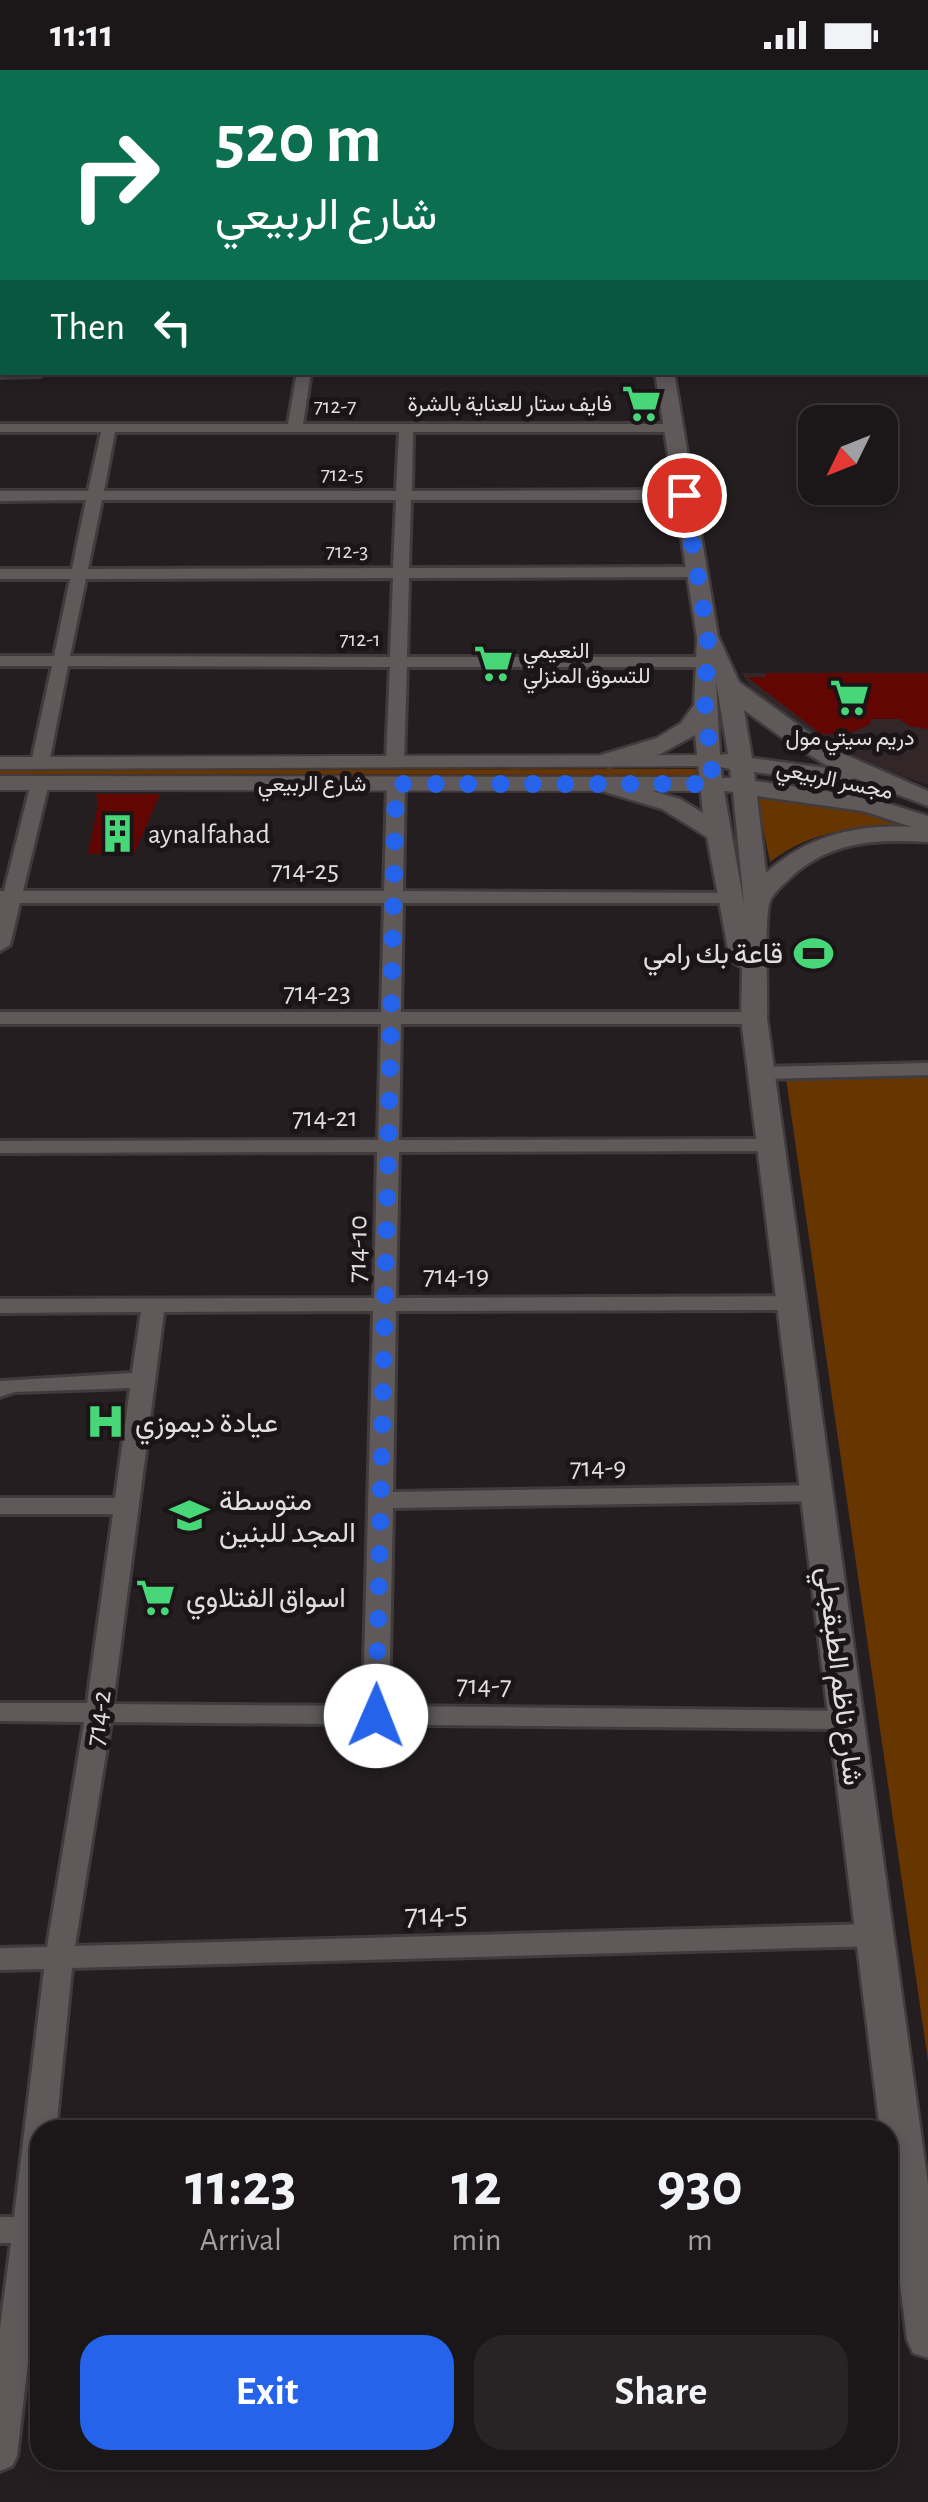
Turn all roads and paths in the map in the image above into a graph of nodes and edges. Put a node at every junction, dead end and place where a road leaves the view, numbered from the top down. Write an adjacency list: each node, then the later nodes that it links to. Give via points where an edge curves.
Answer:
1 (304, 375): 5 (street)
2 (664, 375): 7 (main road, شارع ناظم الطبقجلي)
3 (0, 428): 4 (street, 712-7)
4 (109, 428): 5 (street, 712-7); 10 (street)
5 (295, 428): 6 (street, 712-7)
6 (406, 428): 7 (street, 712-7); 11 (street, 714-10)
7 (671, 428): 8 (main road, شارع ناظم الطبقجلي)
8 (684, 495): 11 (street, 712-5); 12 (main road, شارع ناظم الطبقجلي)
9 (0, 496): 10 (street, 712-5)
10 (95, 496): 11 (street, 712-5); 15 (street)
11 (404, 496): 13 (street, 714-10)
12 (694, 572): 13 (street, 712-3); 19 (main road, شارع ناظم الطبقجلي)
13 (401, 573): 15 (street, 712-3); 16 (street, 714-10)
14 (0, 574): 15 (street, 712-3)
15 (79, 574): 18 (street)
16 (398, 660): 18 (street, 712-1); 19 (street, 712-1); 22 (street, 714-10)
17 (0, 661): 18 (street, 712-1)
18 (61, 661): 25 (street)
19 (718, 670): 20 (main road, شارع ناظم الطبقجلي); 26 (main road, شارع ناظم الطبقجلي); 28 (main road, via 782,732 874,780)
20 (705, 704): 23 (main road, via 697,722); 24 (main road, شارع ناظم الطبقجلي)
21 (0, 763): 25 (street, شارع الربيعي)
22 (395, 772): 23 (street, شارع الربيعي); 25 (street, شارع الربيعي); 33 (street, 714-10)
23 (606, 772): 24 (street, شارع الربيعي); 30 (main road)
24 (712, 772): 26 (main road, شارع الربيعي); 30 (main road, شارع ناظم الطبقجلي)
25 (40, 773): 27 (street, شارع الربيعي); 32 (street)
26 (743, 774): 28 (main road, مجسر الربيعي, via 812,770); 29 (main road, مجسر الربيعي); 35 (main road, شارع ناظم الطبقجلي)
27 (0, 783)
28 (928, 799)
29 (928, 824)
30 (718, 833): 34 (main road, شارع ناظم الطبقجلي)
31 (928, 835): 35 (main road, via 868,835 811,847)
32 (6, 897): 33 (street, 714-25); 36 (street)
33 (393, 897): 34 (street, 714-25); 39 (street, 714-10)
34 (730, 897): 37 (main road, شارع ناظم الطبقجلي)
35 (757, 900): 37 (main road, شارع ناظم الطبقجلي)
36 (0, 945)
37 (754, 1016): 39 (street, 714-23); 41 (main road, شارع ناظم الطبقجلي)
38 (0, 1018): 39 (street, 714-23)
39 (390, 1018): 43 (street, 714-10)
40 (928, 1068): 41 (street)
41 (761, 1073): 42 (main road, شارع ناظم الطبقجلي)
42 (771, 1145): 43 (street, 714-21); 45 (main road, شارع ناظم الطبقجلي)
43 (388, 1146): 44 (street, 714-21); 46 (street, 714-10)
44 (0, 1147)
45 (791, 1303): 46 (street, 714-19); 51 (main road, شارع ناظم الطبقجلي)
46 (386, 1304): 48 (street, 714-19); 52 (street, 714-10)
47 (0, 1306): 48 (street, 714-19)
48 (153, 1306): 49 (street, 714-2)
49 (143, 1380): 50 (street); 54 (street, 714-2)
50 (0, 1390)
51 (816, 1493): 52 (street, 714-9); 58 (main road, شارع ناظم الطبقجلي)
52 (381, 1500): 57 (street, 714-10)
53 (0, 1506): 54 (street)
54 (126, 1506): 56 (street, 714-2)
55 (0, 1712): 56 (street, 714-7)
56 (98, 1713): 57 (street, 714-7); 61 (street, 714-2)
57 (376, 1716): 58 (street, 714-7)
58 (846, 1720): 59 (main road, شارع ناظم الطبقجلي)
59 (875, 1934): 61 (street, 714-5); 63 (main road, شارع ناظم الطبقجلي)
60 (0, 1959): 61 (street, 714-5)
61 (59, 1959): 62 (street, 714-2)
62 (41, 2120)
63 (891, 2120)
64 (30, 2190): 66 (street, 714-2)
65 (900, 2229): 67 (main road, شارع ناظم الطبقجلي)
66 (23, 2230): 68 (street, 714-2)
67 (928, 2340)
68 (0, 2456)

